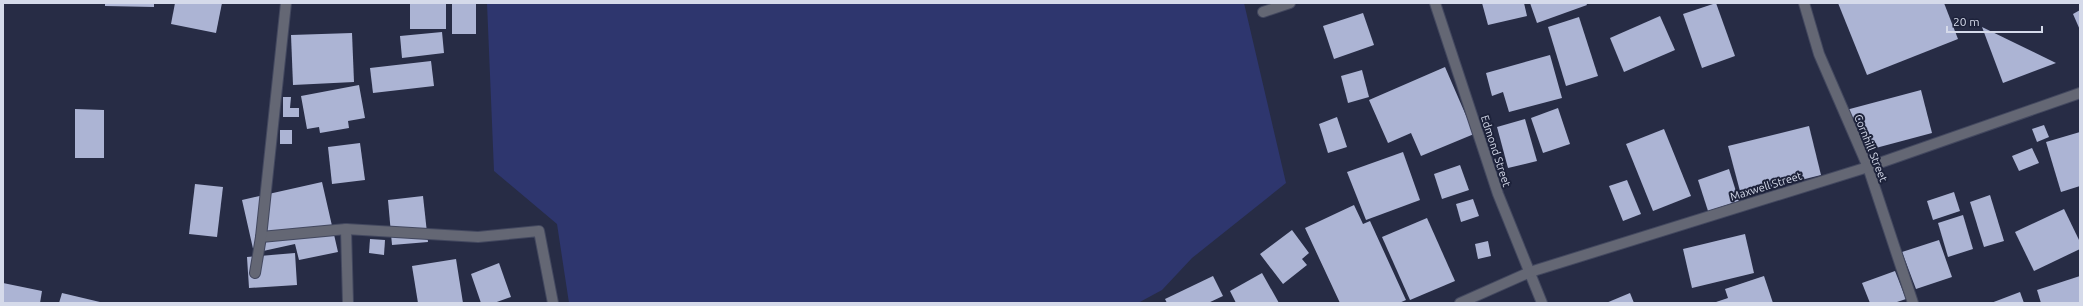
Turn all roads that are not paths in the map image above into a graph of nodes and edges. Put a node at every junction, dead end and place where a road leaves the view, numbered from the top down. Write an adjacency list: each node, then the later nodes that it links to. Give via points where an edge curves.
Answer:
1 (286, 3): 9 (street)
2 (1290, 3): 5 (street)
3 (1435, 3): 10 (street, Edmond Street, via 1498,194)
4 (1804, 3): 7 (street, Cornhill Street, via 1819,54)
5 (1263, 12)
6 (2080, 93): 7 (street, Maxwell Street)
7 (1868, 167): 10 (street, Maxwell Street); 16 (street, Cornhill Street)
8 (346, 229): 9 (street); 12 (street); 13 (street, via 478,237 540,231)
9 (261, 237): 11 (street)
10 (1530, 272): 14 (street, Maxwell Street); 15 (street, Edmond Street)
11 (255, 273)
12 (348, 303)
13 (554, 303)
14 (1460, 303)
15 (1542, 303)
16 (1913, 303)

